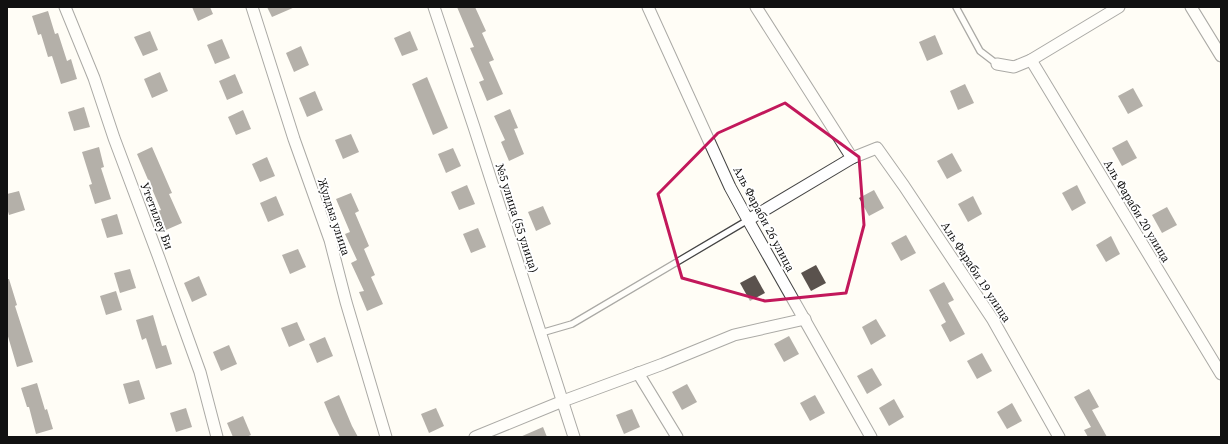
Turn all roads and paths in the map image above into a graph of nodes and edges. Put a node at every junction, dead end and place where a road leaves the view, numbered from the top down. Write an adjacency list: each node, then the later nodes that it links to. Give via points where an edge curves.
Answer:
1 (65, 7): 19 (street, Утетилеу Би, via 94,78 200,372)
2 (252, 7): 20 (street, Жулдыз улица, via 294,139 330,240)
3 (434, 7): 15 (street, №5 улица (55 улица))
4 (648, 7): 13 (street, Аль Фараби 26 улица, via 730,187)
5 (756, 7): 12 (street)
6 (956, 7): 11 (lane, via 980,51)
7 (1119, 7): 10 (street)
8 (1191, 7): 9 (street)
9 (1221, 56)
10 (1031, 60): 11 (street, via 1014,66); 17 (street, Аль Фараби 20 улица)
11 (997, 64)
12 (852, 158): 13 (street, Аль Фараби 19 улица); 25 (street, Аль Фараби 19 улица, via 877,148 993,320)
13 (748, 220): 14 (street, Аль Фараби 26 улица); 15 (lane, via 572,324)
14 (805, 319): 16 (street, via 734,335); 24 (street, Аль Фараби 26 улица)
15 (541, 333): 18 (street, №5 улица (55 улица))
16 (638, 373): 18 (street); 23 (street)
17 (1221, 374)
18 (563, 401): 21 (street); 22 (street, №5 улица (55 улица))
19 (217, 437)
20 (386, 437)
21 (475, 437)
22 (574, 437)
23 (677, 437)
24 (871, 437)
25 (1059, 437)

